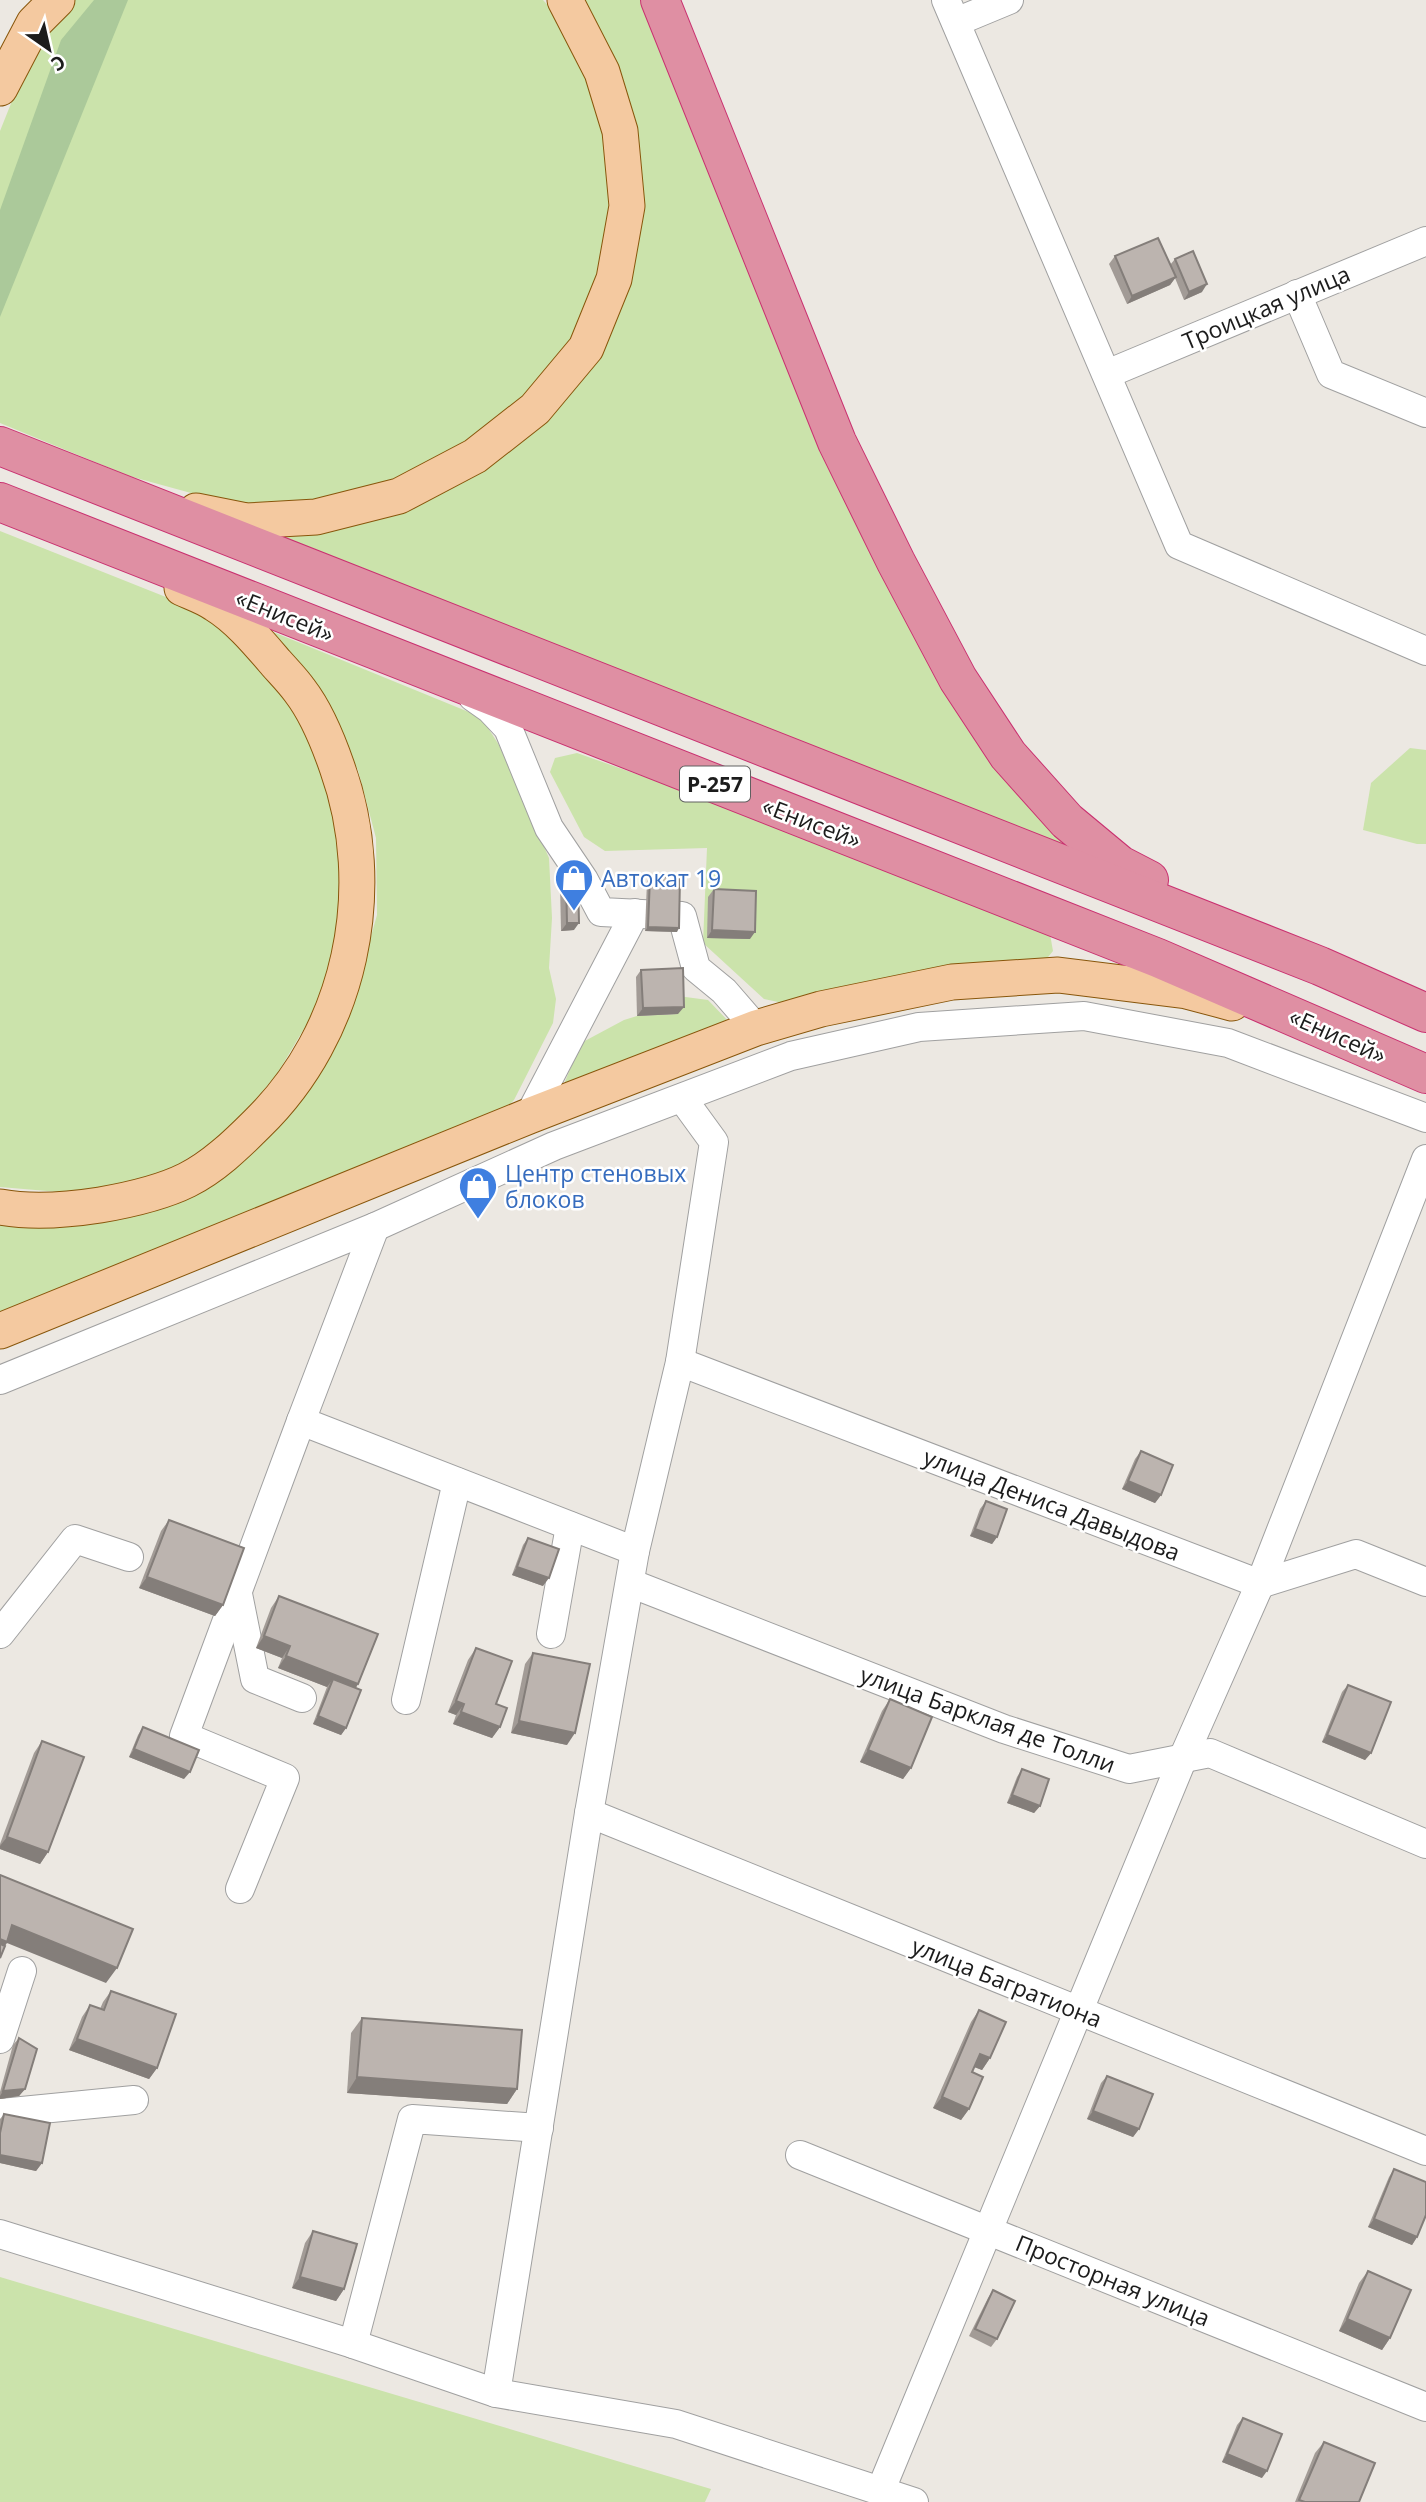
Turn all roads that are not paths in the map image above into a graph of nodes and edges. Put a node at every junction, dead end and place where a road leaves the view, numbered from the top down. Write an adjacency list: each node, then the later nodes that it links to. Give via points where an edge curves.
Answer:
1 (23, 0): 7 (main road)
2 (57, 0): 8 (main road, via 34,23)
3 (565, 0): 14 (main road, via 602,72 617,119 627,206 614,279 586,348 536,409 475,456 399,496 316,517 246,521)
4 (660, 0): 19 (highway, via 838,442 958,679 1007,755 1067,821 1120,865)
5 (1009, 0): 6 (street)
6 (959, 12): 11 (street)
7 (0, 57)
8 (0, 88)
9 (1426, 241): 10 (street, Троицкая улица)
10 (1297, 294): 11 (street, Троицкая улица); 12 (street, via 1331,374)
11 (1107, 374): 16 (street, via 1179,545)
12 (1426, 413)
13 (0, 446): 14 (highway, Р-257)
14 (123, 495): 19 (highway, Р-257)
15 (10, 506): 17 (highway, «Енисей» / Р-257); 28 (main road, via 216,604 256,639 301,692 328,741 347,794 357,849 358,905 349,961 332,1014 306,1064 281,1098 233,1148 187,1180 129,1200 68,1210)
16 (1426, 651)
17 (444, 678): 18 (street, via 490,709 508,728 549,828 601,912); 22 (highway, «Енисей» / Р-257, via 1158,958)
18 (635, 912): 21 (street, via 682,916 696,968); 25 (street)
19 (1320, 966): 20 (highway, Р-257)
20 (1426, 1013)
21 (757, 1028): 22 (main road, via 821,1009 952,982 1058,975 1187,991); 25 (main road)
22 (1322, 1028): 23 (highway, «Енисей» / Р-257)
23 (1426, 1074)
24 (682, 1098): 26 (street, via 791,1056 919,1027 1084,1016 1228,1043); 29 (street, via 554,1146); 31 (street, via 714,1142)
25 (529, 1116): 30 (main road)
26 (1426, 1118)
27 (1426, 1159): 40 (street)
28 (0, 1207)
29 (375, 1227): 32 (street); 33 (street)
30 (0, 1331)
31 (680, 1362): 36 (street); 40 (street, улица Дениса Давыдова)
32 (0, 1380)
33 (301, 1421): 34 (street); 41 (street)
34 (457, 1482): 35 (street); 45 (street)
35 (570, 1526): 36 (street); 43 (street)
36 (635, 1551): 39 (street)
37 (129, 1557): 42 (street, via 75,1539)
38 (1426, 1582): 40 (street, via 1356,1554)
39 (630, 1583): 46 (street, улица Барклая де Толли, via 1004,1729 1129,1769); 47 (street)
40 (1260, 1584): 46 (street)
41 (238, 1594): 44 (street, via 255,1679); 49 (street, via 184,1737 285,1778)
42 (0, 1634)
43 (551, 1634)
44 (302, 1698)
45 (406, 1700)
46 (1183, 1758): 48 (street, улица Барклая де Толли, via 1210,1753); 51 (street)
47 (589, 1812): 51 (street, улица Багратиона); 55 (street)
48 (1426, 1844)
49 (240, 1889)
50 (22, 1971): 52 (street)
51 (1077, 2011): 56 (street, улица Багратиона); 58 (street)
52 (0, 2039)
53 (134, 2100): 54 (street)
54 (0, 2113)
55 (539, 2128): 60 (street, via 412,2119); 61 (street)
56 (1426, 2151)
57 (800, 2155): 58 (street, Просторная улица)
58 (988, 2230): 62 (street, Просторная улица); 63 (street)
59 (0, 2234): 60 (street)
60 (353, 2344): 61 (street)
61 (496, 2393): 63 (street, via 676,2424)
62 (1426, 2407)
63 (880, 2492): 64 (street)
64 (914, 2502)

